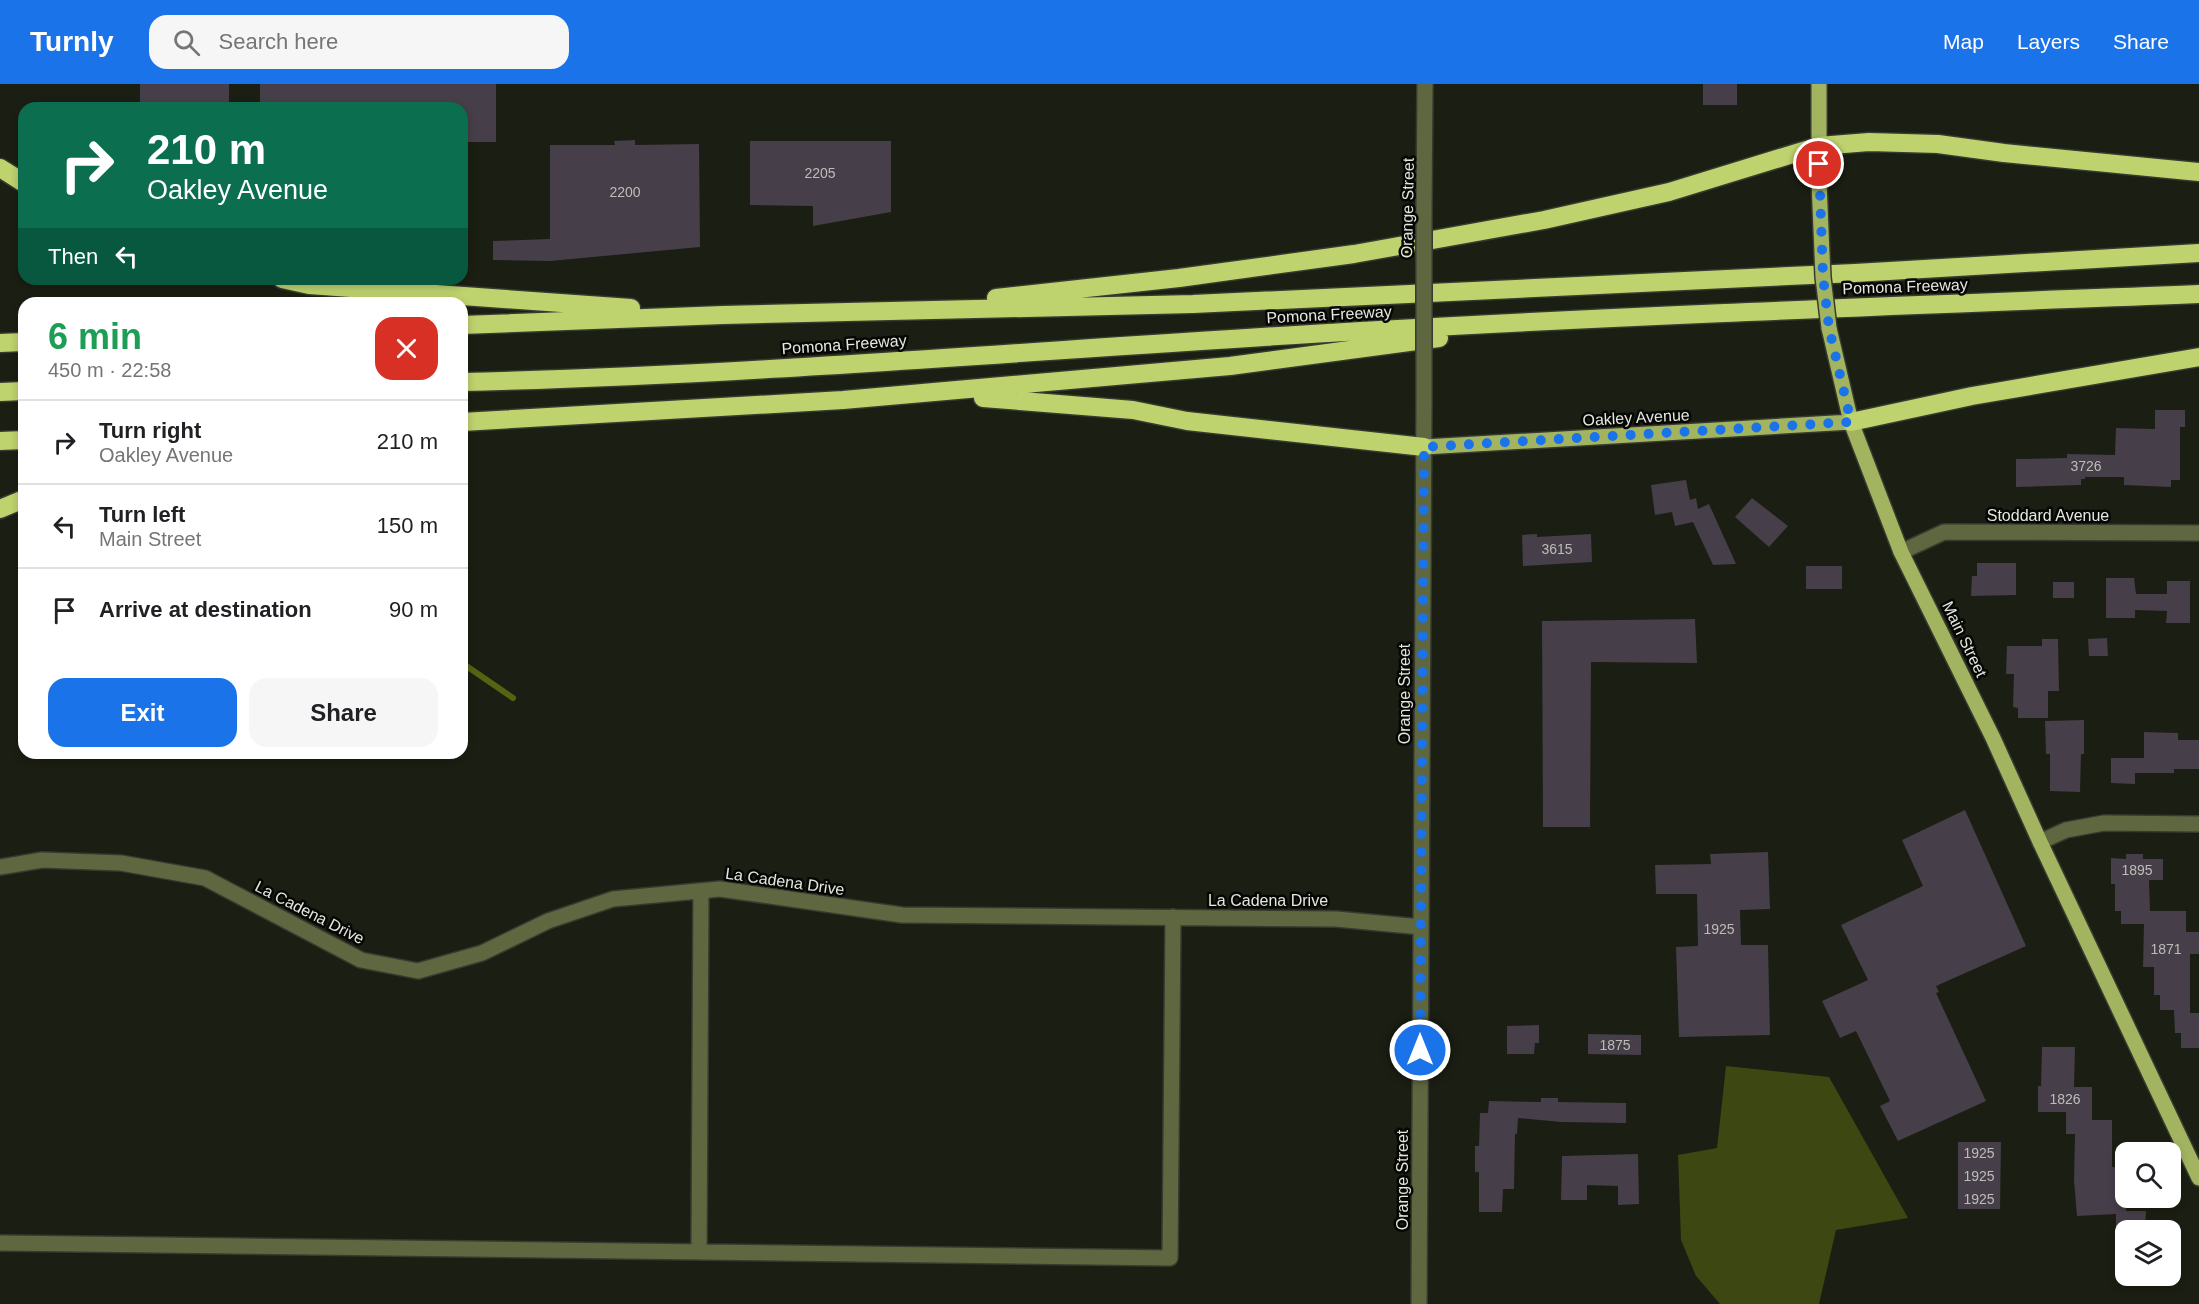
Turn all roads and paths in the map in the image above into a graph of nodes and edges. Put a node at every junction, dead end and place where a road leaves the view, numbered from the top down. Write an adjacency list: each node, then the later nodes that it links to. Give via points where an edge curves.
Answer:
1 (1425, 84): 25 (street, Orange Street, bridge)
2 (1819, 84): 3 (main road, Main Street)
3 (1819, 146): 5 (highway, via 1869,141 1938,144); 10 (highway, via 1669,192 1544,220 1354,254 1179,278); 22 (main road, Main Street, bridge, via 1823,277 1829,328)
4 (0, 168): 6 (highway)
5 (2199, 172)
6 (18, 179)
7 (2199, 253): 10 (highway, Pomona Freeway, via 1192,304)
8 (309, 285): 11 (highway)
9 (2199, 294): 12 (highway, Pomona Freeway)
10 (872, 311): 11 (highway, Pomona Freeway)
11 (723, 315): 13 (highway, Pomona Freeway)
12 (1577, 320): 17 (highway, Pomona Freeway); 20 (highway, via 1230,366)
13 (468, 325)
14 (0, 342): 15 (highway)
15 (18, 342)
16 (2199, 357): 22 (highway, via 1971,396)
17 (468, 382)
18 (18, 391): 19 (highway)
19 (0, 392)
20 (843, 400): 21 (highway); 25 (highway, via 997,398 1133,410 1187,421)
21 (468, 422)
22 (1851, 422): 25 (main road, Oakley Avenue); 29 (main road, Main Street)
23 (18, 440): 24 (highway)
24 (0, 441)
25 (1424, 447): 35 (street, Orange Street)
26 (18, 502): 27 (highway)
27 (0, 509)
28 (2199, 533): 29 (street, Stoddard Avenue, via 1944,532)
29 (1901, 552): 31 (main road, Main Street)
30 (2199, 824): 31 (street, via 2104,823 2066,830)
31 (2040, 842): 36 (main road, Main Street)
32 (0, 867): 33 (street, La Cadena Drive, via 42,861 122,863 205,878 361,960 418,971 482,953 548,921 613,899)
33 (701, 891): 34 (street, La Cadena Drive, via 720,889 902,915); 38 (street)
34 (1173, 917): 35 (street, La Cadena Drive, via 1336,919); 38 (street, via 1170,1258)
35 (1421, 927): 39 (street, Orange Street)
36 (2199, 1178)
37 (0, 1243): 38 (street)
38 (699, 1252)
39 (1419, 1304)

